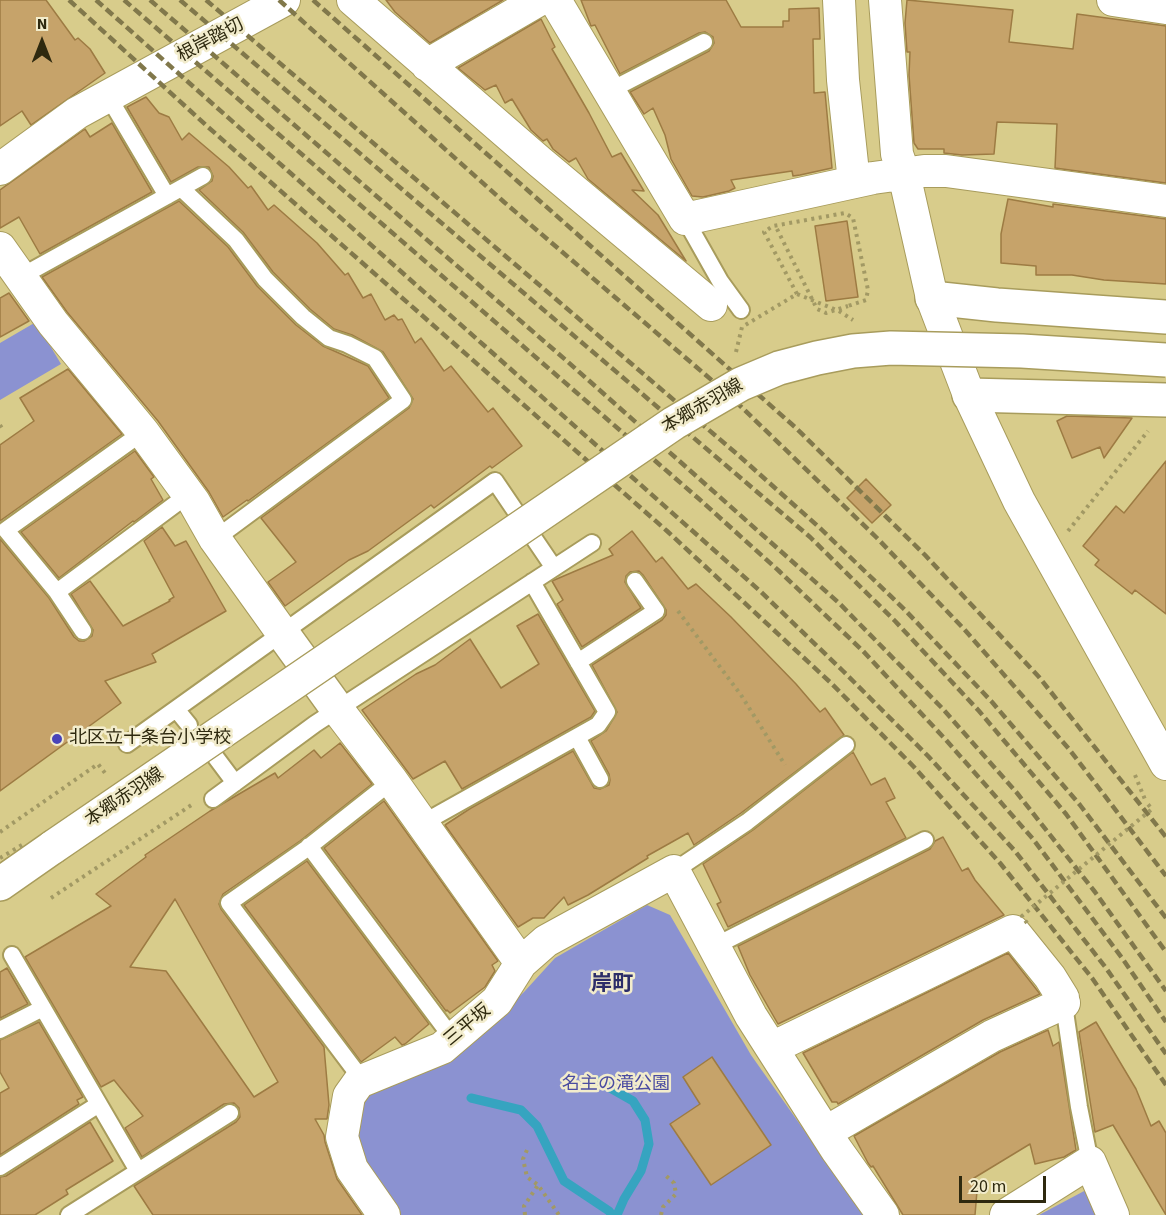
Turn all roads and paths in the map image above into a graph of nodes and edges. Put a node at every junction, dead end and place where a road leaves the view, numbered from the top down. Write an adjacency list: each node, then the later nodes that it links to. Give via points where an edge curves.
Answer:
1 (284, 0): 12 (street, 根岸踏切)
2 (353, 0): 10 (street)
3 (539, 0): 10 (street)
4 (555, 0): 11 (street)
5 (839, 0): 16 (street)
6 (885, 0): 14 (street, via 895,141)
7 (1113, 0): 8 (street)
8 (1166, 8)
9 (704, 42): 11 (lane)
10 (427, 66): 25 (street)
11 (609, 91): 20 (street)
12 (108, 96): 13 (street, 根岸踏切, via 77,113); 17 (lane)
13 (0, 169)
14 (904, 174): 16 (street); 19 (street, via 946,171); 24 (street)
15 (203, 176): 17 (lane)
16 (854, 182): 18 (street)
17 (174, 192): 22 (lane); 35 (lane, via 236,240 265,279 303,317 329,338 375,358 403,399)
18 (764, 201): 20 (street); 23 (path, bridge, via 771,217 775,225 779,234 817,309 826,312 866,300 868,290 853,218 845,213 824,216 783,224 773,225 764,232)
19 (1166, 201)
20 (685, 219): 25 (lane, via 720,281)
21 (0, 248): 22 (street)
22 (22, 276): 32 (street, via 53,323)
23 (796, 294)
24 (932, 298): 26 (main road); 28 (street)
25 (726, 308)
26 (1166, 317)
27 (1166, 360): 65 (main road, 本郷赤羽線, bridge, via 891,348 817,358 741,384 674,423)
28 (969, 395): 29 (main road); 53 (street, via 1019,501)
29 (1159, 413): 34 (path)
30 (0, 425): 31 (path)
31 (3, 430)
32 (143, 432): 33 (street); 40 (lane, via 6,530)
33 (189, 494): 35 (street); 40 (lane)
34 (1062, 538)
35 (215, 539): 43 (street)
36 (592, 543): 37 (lane)
37 (554, 568): 39 (lane); 43 (lane, via 495,481)
38 (635, 581): 41 (lane)
39 (532, 582): 44 (lane); 47 (lane)
40 (57, 592): 42 (lane)
41 (656, 611): 44 (lane); 59 (path, via 672,603 741,695)
42 (83, 631)
43 (283, 634): 45 (main road); 46 (lane)
44 (578, 663): 49 (lane, via 607,712 598,725)
45 (315, 680): 47 (main road); 52 (main road, 本郷赤羽線)
46 (176, 709): 48 (lane); 50 (lane)
47 (338, 710): 57 (street); 58 (lane)
48 (189, 725)
49 (577, 737): 56 (lane); 61 (lane)
50 (127, 744)
51 (846, 745): 59 (lane)
52 (212, 752): 58 (lane); 65 (main road, 本郷赤羽線)
53 (1166, 764)
54 (105, 773): 62 (path, via 98,764)
55 (1134, 773): 69 (path, bridge, via 1152,809 1022,916)
56 (600, 779)
57 (392, 781): 61 (street); 64 (lane)
58 (235, 783): 60 (lane)
59 (797, 783): 66 (lane)
60 (207, 799): 68 (path)
61 (423, 824): 72 (street)
62 (0, 832)
63 (925, 840): 70 (lane)
64 (309, 846): 76 (lane); 78 (lane, via 229,903)
65 (58, 850): 67 (main road, 本郷赤羽線)
66 (674, 871): 70 (street); 72 (street, 三平坂, via 546,941)
67 (0, 884)
68 (51, 898)
69 (1027, 923)
70 (715, 946): 77 (street)
71 (12, 955): 74 (lane)
72 (521, 963): 76 (street, 三平坂, via 497,1001)
73 (1064, 1001): 77 (street, via 1013,931); 81 (street, via 992,1036); 83 (lane)
74 (43, 1008): 75 (lane); 79 (lane)
75 (0, 1030)
76 (453, 1039): 78 (street, 三平坂, via 442,1048)
77 (772, 1048): 81 (street)
78 (363, 1081): 89 (street, via 349,1096 342,1137 352,1169)
79 (99, 1104): 84 (lane); 85 (lane)
80 (230, 1113): 85 (lane)
81 (826, 1132): 93 (street)
82 (527, 1150): 87 (path, via 523,1159 527,1177)
83 (1090, 1162): 94 (street); 95 (street)
84 (0, 1167)
85 (138, 1171): 88 (lane)
86 (664, 1174): 92 (path, via 674,1183 676,1194 663,1207)
87 (538, 1185): 90 (path, via 524,1206); 91 (path)
88 (69, 1215)
89 (384, 1215)
90 (525, 1215)
91 (559, 1215)
92 (661, 1215)
93 (883, 1215)
94 (1006, 1215)
95 (1113, 1215)

